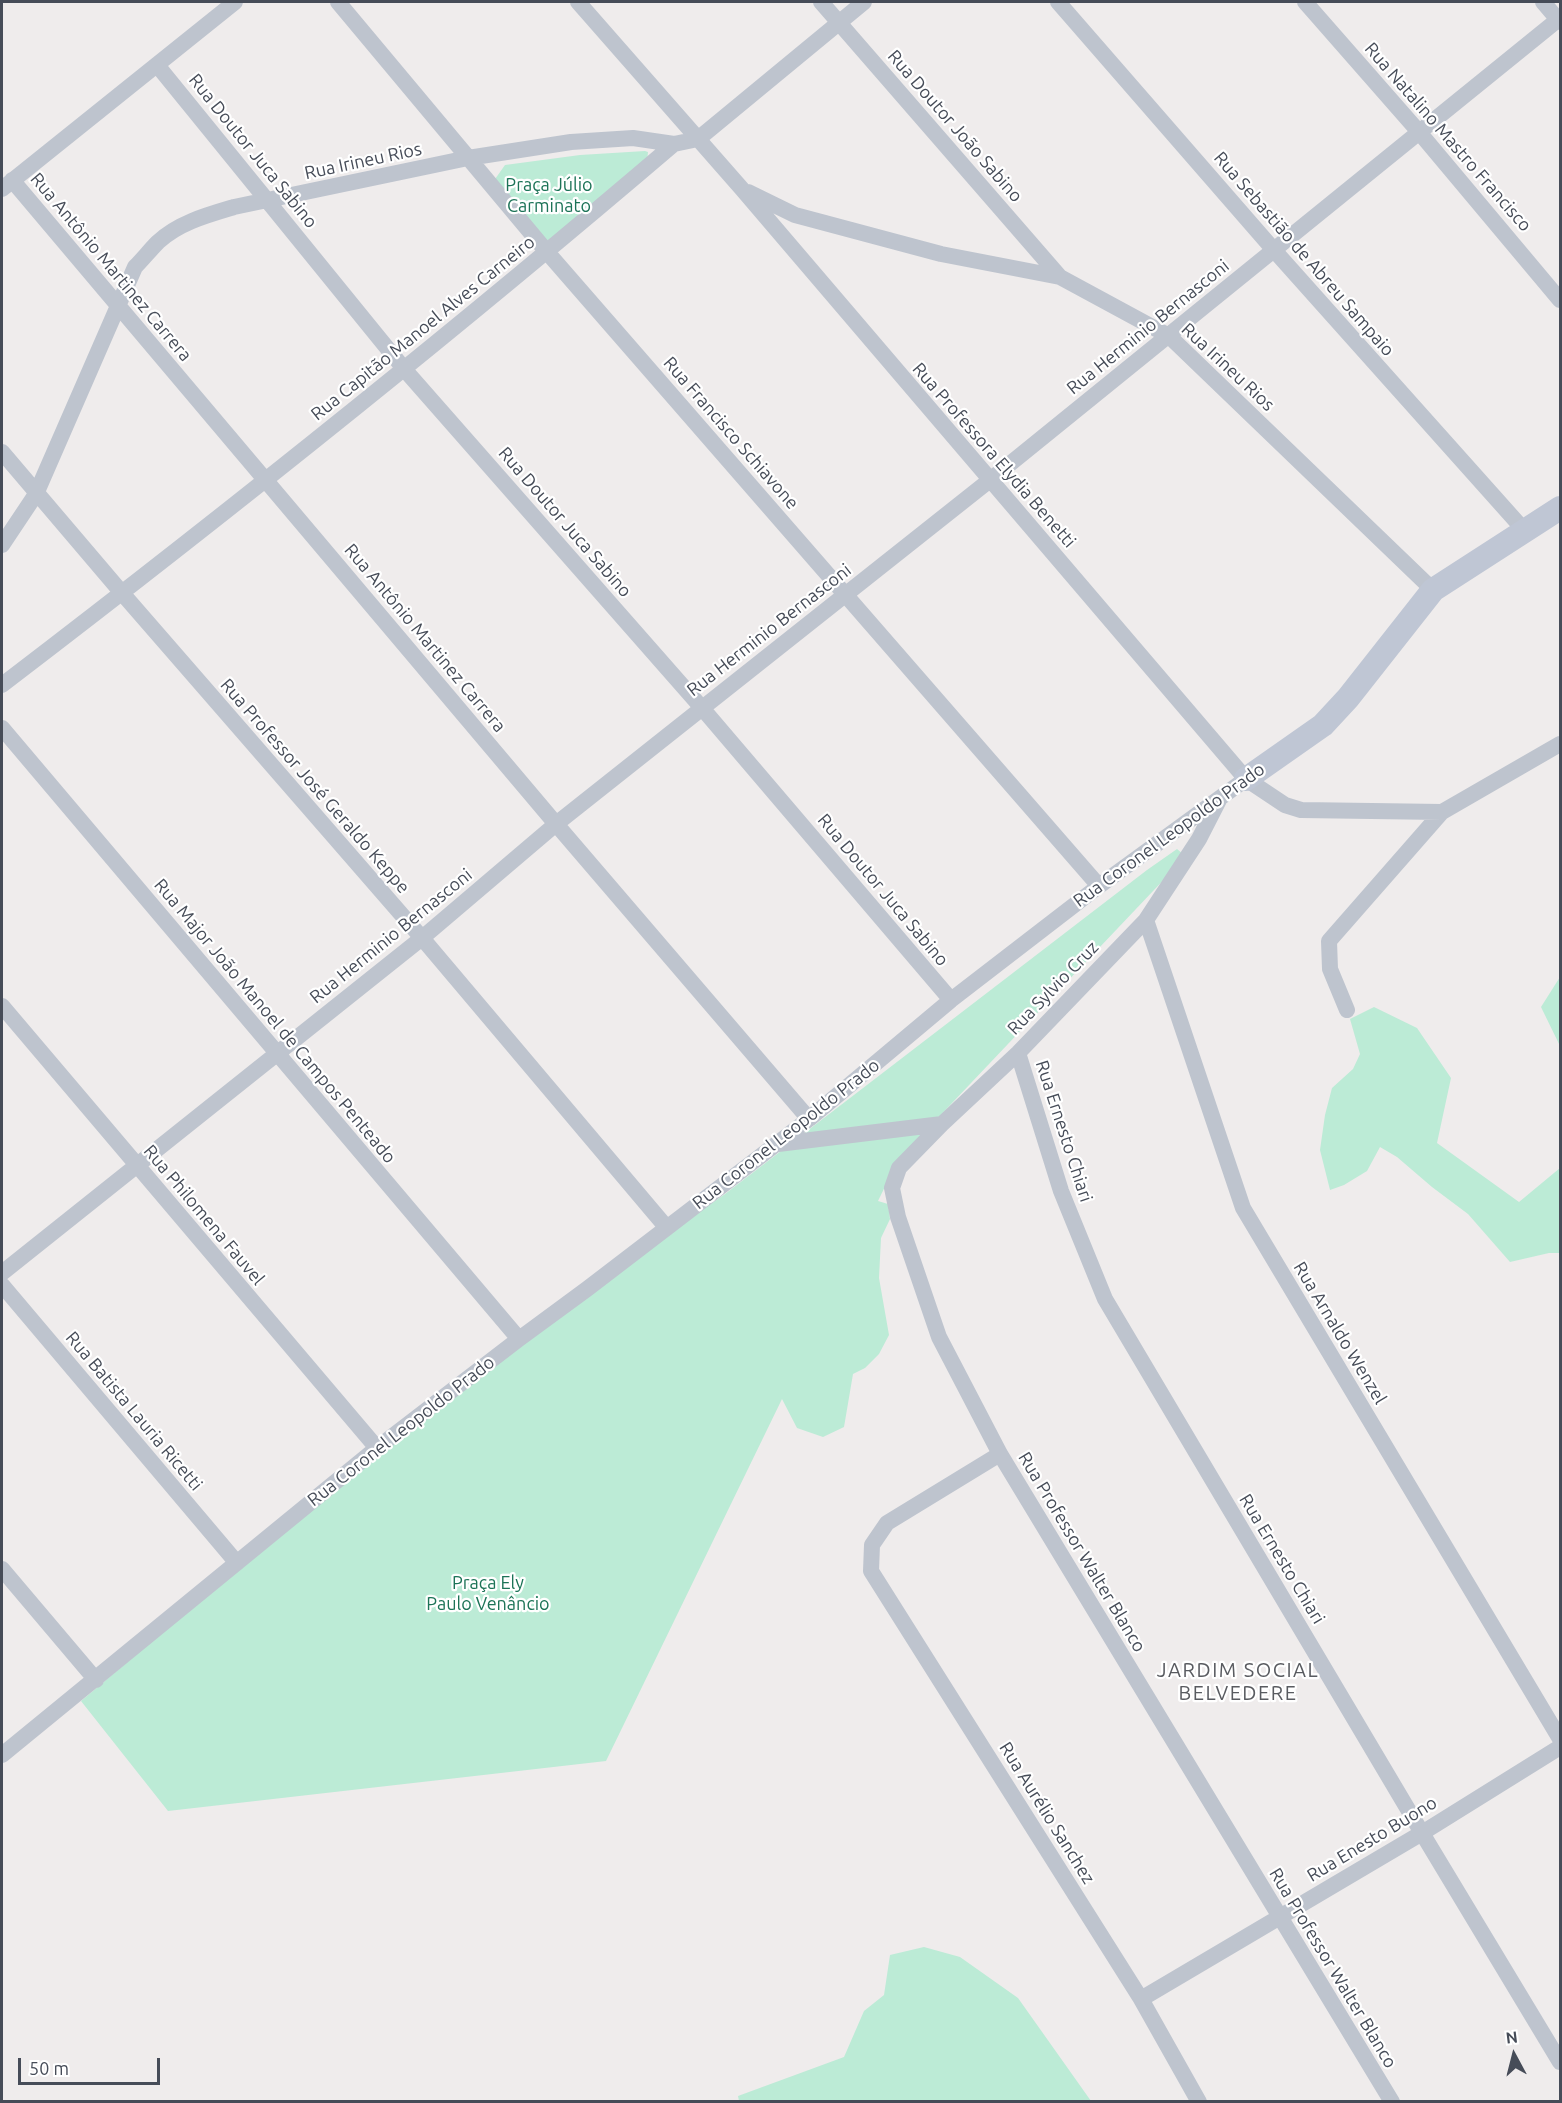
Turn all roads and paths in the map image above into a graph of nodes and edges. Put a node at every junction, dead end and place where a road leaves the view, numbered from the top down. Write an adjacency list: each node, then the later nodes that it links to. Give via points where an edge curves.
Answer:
1 (235, 2): 11 (street)
2 (338, 2): 15 (street, Rua Francisco Schiavone)
3 (578, 2): 13 (street, Rua Professora Elydia Benetti)
4 (821, 2): 10 (street, Rua Doutor João Sabino)
5 (864, 2): 10 (street, Rua Capitão Manoel Alves Carneiro)
6 (1058, 2): 19 (street, Rua Sebastião de Abreu Sampaio)
7 (1305, 2): 12 (street, Rua Natalino Mastro Francisco)
8 (1543, 2): 9 (street)
9 (1560, 20): 12 (street, Rua Herminio Bernasconi)
10 (838, 21): 13 (street, Rua Capitão Manoel Alves Carneiro); 21 (street, Rua Doutor João Sabino)
11 (157, 65): 16 (street); 18 (street, Rua Doutor Juca Sabino)
12 (1419, 132): 19 (street, Rua Herminio Bernasconi); 22 (street, Rua Natalino Mastro Francisco)
13 (698, 139): 14 (street, Rua Capitão Manoel Alves Carneiro); 17 (street, Rua Professora Elydia Benetti)
14 (674, 144): 15 (street, Rua Irineu Rios, via 633,138 571,142); 20 (street, Rua Capitão Manoel Alves Carneiro)
15 (468, 158): 18 (street, Rua Irineu Rios); 20 (street, Rua Francisco Schiavone)
16 (7, 184): 23 (street, Rua Antônio Martinez Carrera)
17 (742, 189): 21 (street, Rua Irineu Rios, via 795,215 941,254); 28 (street, Rua Professora Elydia Benetti)
18 (268, 201): 23 (street, Rua Irineu Rios, via 207,214 159,241 135,267); 25 (street, Rua Doutor Juca Sabino)
19 (1273, 249): 24 (street, Rua Herminio Bernasconi); 31 (street, Rua Sebastião de Abreu Sampaio)
20 (547, 252): 25 (street, Rua Capitão Manoel Alves Carneiro); 35 (street, Rua Francisco Schiavone)
21 (1060, 277): 24 (street, Rua Irineu Rios)
22 (1560, 300)
23 (119, 307): 27 (street, Rua Antônio Martinez Carrera); 29 (street, Rua Irineu Rios)
24 (1169, 336): 28 (street, Rua Herminio Bernasconi); 33 (street, Rua Irineu Rios)
25 (405, 370): 27 (street, Rua Capitão Manoel Alves Carneiro); 37 (street, Rua Doutor Juca Sabino)
26 (2, 452): 29 (street, Rua Professor José Geraldo Keppe)
27 (266, 480): 34 (street, Rua Capitão Manoel Alves Carneiro); 43 (street, Rua Antônio Martinez Carrera)
28 (990, 480): 35 (street, Rua Herminio Bernasconi); 40 (street, Rua Professora Elydia Benetti)
29 (36, 494): 32 (street, Rua Irineu Rios); 34 (street, Rua Professor José Geraldo Keppe)
30 (1560, 508): 31 (street, Rua Coronel Leopoldo Prado)
31 (1524, 530): 33 (street, Rua Coronel Leopoldo Prado)
32 (2, 545)
33 (1433, 590): 40 (street, Rua Coronel Leopoldo Prado, via 1323,725)
34 (122, 593): 36 (street, Rua Capitão Manoel Alves Carneiro); 46 (street, Rua Professor José Geraldo Keppe)
35 (846, 594): 37 (street, Rua Herminio Bernasconi); 44 (street, Rua Francisco Schiavone)
36 (2, 685)
37 (702, 708): 43 (street, Rua Herminio Bernasconi); 47 (street, Rua Doutor Juca Sabino)
38 (2, 728): 50 (street, Rua Major João Manoel de Campos Penteado)
39 (1560, 744): 42 (street)
40 (1246, 778): 41 (street, Rua Coronel Leopoldo Prado); 42 (street, Rua Professora Elydia Benetti, via 1285,805 1301,810)
41 (1220, 797): 44 (street, Rua Coronel Leopoldo Prado); 45 (street, Rua Sylvio Cruz, via 1199,839)
42 (1442, 812): 49 (street, via 1329,941 1330,969)
43 (556, 824): 46 (street, Rua Herminio Bernasconi); 52 (street, Rua Antônio Martinez Carrera)
44 (1099, 886): 47 (street, Rua Coronel Leopoldo Prado)
45 (1146, 920): 51 (street, Rua Sylvio Cruz); 66 (street, Rua Arnaldo Wenzel, via 1243,1208)
46 (422, 938): 50 (street, Rua Herminio Bernasconi); 57 (street, Rua Professor José Geraldo Keppe)
47 (951, 1000): 52 (street, Rua Coronel Leopoldo Prado)
48 (2, 1006): 55 (street, Rua Philomena Fauvel)
49 (1347, 1010)
50 (277, 1053): 55 (street, Rua Herminio Bernasconi); 60 (street, Rua Major João Manoel de Campos Penteado)
51 (1018, 1053): 53 (street, Rua Sylvio Cruz); 69 (street, Rua Ernesto Chiari, via 1060,1191 1105,1299)
52 (809, 1119): 54 (street, Rua Coronel Leopoldo Prado)
53 (942, 1124): 54 (street); 56 (street, Rua Sylvio Cruz, via 898,1168)
54 (777, 1144): 57 (street, Rua Coronel Leopoldo Prado)
55 (136, 1166): 58 (street, Rua Herminio Bernasconi); 61 (street, Rua Philomena Fauvel)
56 (892, 1188): 62 (street, Rua Professor Walter Blanco, via 898,1217 939,1337)
57 (667, 1228): 60 (street, Rua Coronel Leopoldo Prado)
58 (2, 1273)
59 (2, 1285): 63 (street, Rua Batista Lauria Ricetti)
60 (519, 1339): 61 (street, Rua Coronel Leopoldo Prado)
61 (378, 1448): 63 (street, Rua Coronel Leopoldo Prado)
62 (1000, 1454): 70 (street, Rua Professor Walter Blanco); 71 (street, Rua Aurélio Sanchez, via 887,1523 872,1545 871,1571)
63 (237, 1563): 65 (street, Rua Coronel Leopoldo Prado)
64 (2, 1569): 65 (street)
65 (96, 1680): 68 (street, Rua Coronel Leopoldo Prado)
66 (1560, 1739)
67 (1560, 1748): 69 (street, Rua Enesto Buono)
68 (2, 1755)
69 (1422, 1833): 70 (street, Rua Enesto Buono); 72 (street, Rua Ernesto Chiari)
70 (1279, 1918): 71 (street, Rua Enesto Buono); 74 (street, Rua Professor Walter Blanco)
71 (1141, 1999): 73 (street, Rua Aurélio Sanchez)
72 (1560, 2062)
73 (1198, 2102)
74 (1392, 2102)

